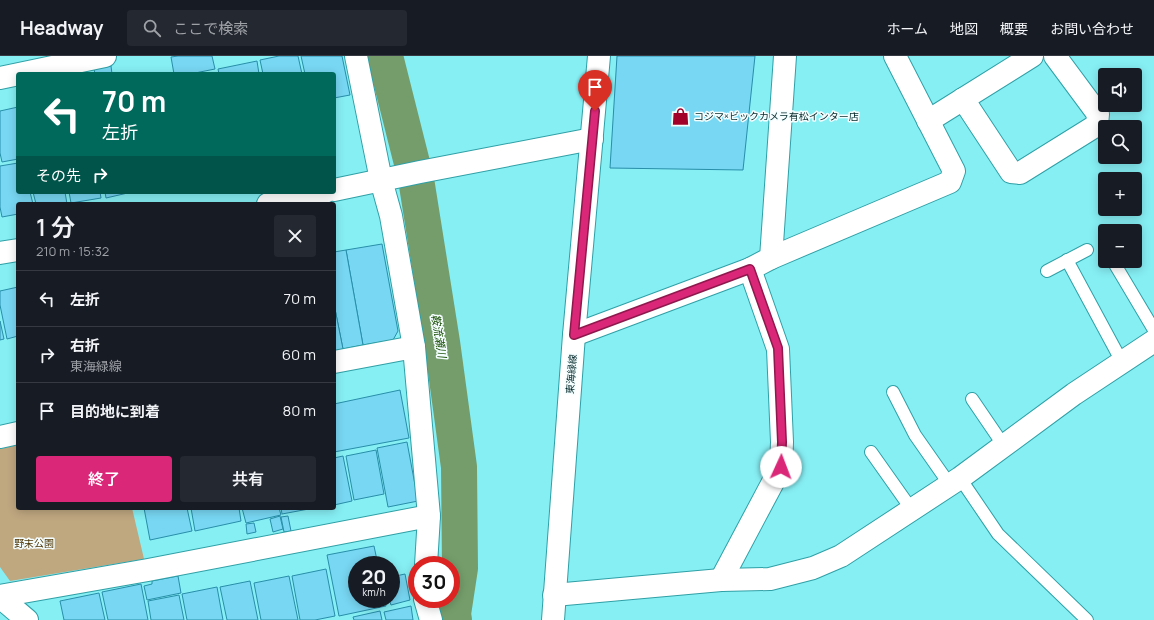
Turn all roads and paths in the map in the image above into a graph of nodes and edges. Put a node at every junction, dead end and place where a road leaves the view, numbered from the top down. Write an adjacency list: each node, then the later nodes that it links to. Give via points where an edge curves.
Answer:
1 (105, 56): 8 (street)
2 (356, 56): 14 (street)
3 (599, 56): 13 (street, 東海緑線)
4 (785, 56): 21 (street)
5 (895, 56): 12 (street)
6 (1032, 56): 11 (street)
7 (1055, 56): 11 (street, via 1098,114 1097,125 1020,173 1011,172)
8 (29, 72)
9 (16, 75): 10 (street)
10 (0, 78)
11 (963, 99): 12 (street)
12 (928, 121): 21 (street, via 954,171 950,182)
13 (592, 139): 14 (street); 27 (street, 東海緑線)
14 (390, 178): 15 (street); 29 (street, via 391,216)
15 (336, 190)
16 (316, 194): 17 (street)
17 (278, 202)
18 (16, 250): 20 (street)
19 (1087, 250): 22 (lane)
20 (0, 253)
21 (771, 258): 24 (street)
22 (1067, 260): 25 (lane); 31 (lane)
23 (1117, 268): 26 (lane)
24 (750, 269): 27 (street); 42 (street, via 778,348 781,467)
25 (1047, 271)
26 (1154, 330)
27 (574, 335): 43 (street, 東海緑線)
28 (1154, 341): 31 (street)
29 (414, 347): 30 (street); 40 (street)
30 (336, 362)
31 (1122, 362): 36 (street)
32 (894, 392): 38 (lane, via 915,435)
33 (972, 399): 36 (lane)
34 (16, 433): 35 (street)
35 (0, 437)
36 (1004, 446): 38 (street)
37 (871, 452): 39 (lane)
38 (955, 482): 39 (street); 49 (lane, via 998,534)
39 (912, 510): 42 (street, via 840,556 813,568 770,579)
40 (428, 516): 41 (street); 44 (street)
41 (426, 556)
42 (721, 580): 43 (street)
43 (554, 595): 48 (street, 東海緑線)
44 (0, 596): 46 (street)
45 (428, 608): 47 (street)
46 (27, 620)
47 (431, 620)
48 (553, 620)
49 (1087, 620)

